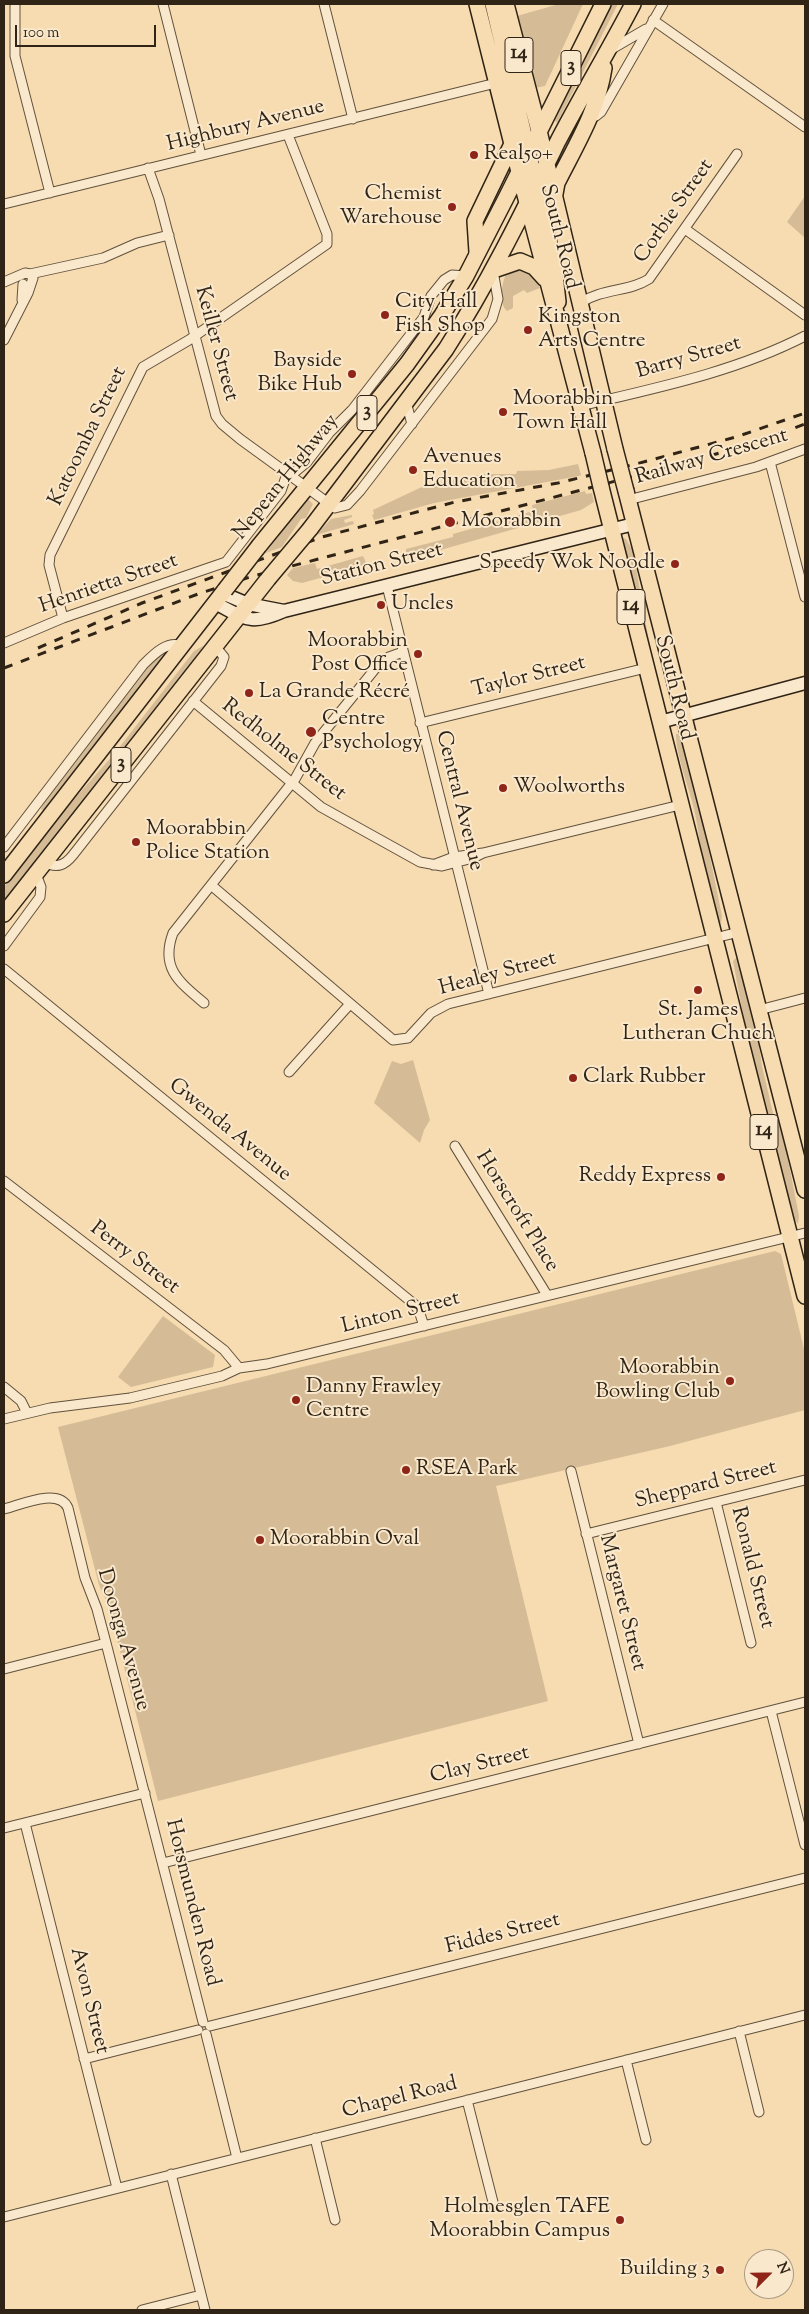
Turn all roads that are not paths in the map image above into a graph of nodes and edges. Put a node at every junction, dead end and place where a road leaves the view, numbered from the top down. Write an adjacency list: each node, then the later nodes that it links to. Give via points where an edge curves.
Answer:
1 (15, 4): 26 (street, via 15,56)
2 (163, 4): 21 (street)
3 (324, 4): 14 (street)
4 (603, 4): 16 (main road, Nepean Highway / 3)
5 (633, 4): 10 (main road, 3)
6 (662, 4): 9 (street)
7 (498, 5): 8 (main road); 11 (main road); 16 (main road, South Road / 14)
8 (478, 8): 12 (main road, South Road / 14)
9 (651, 23): 10 (street); 13 (street, via 601,112); 15 (street)
10 (606, 54): 13 (main road, via 599,94); 22 (main road, 3)
11 (508, 68): 12 (main road); 19 (main road)
12 (496, 83): 14 (street, Highbury Avenue); 18 (main road, South Road / 14)
13 (591, 116): 27 (main road, via 557,182)
14 (352, 119): 17 (street, Highbury Avenue)
15 (805, 127)
16 (539, 131): 19 (main road, Nepean Highway / 3); 22 (main road, South Road / 14)
17 (288, 135): 21 (street, Highbury Avenue); 42 (street, Katoomba Street, via 328,234 327,244)
18 (512, 144): 24 (main road, South Road / 14); 32 (main road, via 475,221)
19 (528, 152): 24 (main road, Nepean Highway / 3); 25 (main road)
20 (737, 154): 30 (street, Corbie Street)
21 (200, 155): 23 (street, Highbury Avenue)
22 (548, 165): 25 (main road, 3); 27 (main road, South Road / 14)
23 (151, 168): 26 (street, Highbury Avenue); 31 (street, Keiller Street)
24 (519, 172): 29 (main road, South Road / 14); 32 (main road, Nepean Highway / 3)
25 (536, 187): 29 (main road, 3); 40 (main road, via 556,270)
26 (50, 192): 28 (street, Highbury Avenue)
27 (554, 196): 38 (main road, South Road / 14)
28 (4, 204)
29 (528, 205): 33 (main road, 3); 36 (main road, South Road / 14)
30 (685, 229): 38 (street, Corbie Street, via 644,282 599,293); 39 (street)
31 (167, 231): 35 (street, via 104,258); 42 (street, Keiller Street)
32 (477, 252): 34 (main road, Nepean Highway / 3)
33 (493, 271): 36 (main road, via 520,261 534,267); 45 (main road, 3, via 446,349); 47 (street, via 498,299 492,319)
34 (466, 276): 49 (street, via 452,275 444,280 431,296 424,317); 50 (main road, Nepean Highway / 3, via 425,340)
35 (27, 280): 37 (street); 43 (street, via 22,303)
36 (546, 280): 40 (main road, South Road / 14)
37 (4, 282)
38 (580, 303): 44 (main road, South Road / 14)
39 (805, 315)
40 (560, 328): 46 (main road, South Road / 14)
41 (805, 336): 44 (street, Barry Street, via 773,352 698,377)
42 (194, 337): 52 (street, Keiller Street, via 218,421); 63 (street, Katoomba Street, via 140,371 50,555 49,565)
43 (4, 340)
44 (603, 400): 46 (street, Barry Street); 54 (main road, South Road / 14, bridge)
45 (406, 402): 47 (street); 55 (main road, 3)
46 (580, 406): 57 (main road, South Road / 14, bridge)
47 (412, 424): 55 (street, via 347,505 339,509)
48 (805, 449): 51 (street, Railway Crescent)
49 (316, 452): 50 (street); 52 (street, via 302,467)
50 (328, 462): 53 (main road, Nepean Highway / 3)
51 (770, 462): 54 (street, Railway Crescent, via 643,498); 61 (street)
52 (288, 475): 53 (street, Keiller Street); 58 (street, Nepean Highway, via 281,491)
53 (307, 489): 55 (street, Keiller Street); 60 (main road, Nepean Highway / 3, bridge)
54 (627, 495): 56 (main road, South Road / 14)
55 (328, 505): 62 (main road, 3, bridge)
56 (634, 524): 57 (main road, Station Street); 72 (main road, South Road / 14)
57 (612, 530): 59 (main road, Station Street); 69 (main road, South Road / 14)
58 (226, 562): 63 (street, Henrietta Street)
59 (387, 586): 62 (main road, Station Street, via 253,621); 68 (street, Central Avenue)
60 (221, 595): 62 (main road, Station Street); 64 (main road, Nepean Highway / 3)
61 (805, 597)
62 (244, 610): 67 (main road, 3)
63 (63, 618): 65 (street, Henrietta Street)
64 (194, 630): 66 (main road, Nepean Highway / 3); 67 (main road)
65 (4, 643)
66 (182, 646): 77 (street, via 174,643 167,646 143,665); 78 (main road, Nepean Highway / 3)
67 (215, 646): 71 (street, via 223,653 223,662); 81 (main road, 3)
68 (403, 652): 73 (street, Central Avenue); 75 (street, via 379,664 315,743)
69 (646, 668): 73 (street, Taylor Street); 74 (main road, South Road / 14)
70 (805, 683): 72 (main road)
71 (193, 701): 75 (street, Redholme Street); 81 (street, via 68,861 59,866)
72 (683, 716): 74 (main road); 85 (main road, South Road / 14)
73 (420, 722): 80 (street, Central Avenue)
74 (660, 722): 76 (main road, South Road / 14)
75 (291, 782): 80 (street, Redholme Street, via 330,813 420,862 432,865); 83 (street)
76 (680, 805): 80 (street, Redholme Street); 86 (main road, South Road / 14)
77 (35, 807): 78 (street); 79 (street)
78 (41, 827): 82 (main road, Nepean Highway / 3)
79 (4, 847)
80 (454, 860): 89 (street, Central Avenue)
81 (40, 868): 84 (main road, 3); 87 (street, via 40,898)
82 (4, 874)
83 (210, 885): 91 (street, via 177,926 168,950 176,977); 92 (street, Healey Street)
84 (4, 914)
85 (739, 932): 86 (street, Healey Street); 93 (main road, South Road / 14)
86 (714, 938): 89 (street, Healey Street); 96 (main road, South Road / 14)
87 (4, 946)
88 (4, 969): 103 (street, Gwenda Avenue, via 414,1304)
89 (489, 994): 92 (street, Healey Street, via 436,1010 408,1038 399,1041 388,1038)
90 (805, 998): 93 (street)
91 (204, 1003)
92 (349, 1005): 94 (street)
93 (759, 1010): 95 (main road, South Road / 14)
94 (289, 1072)
95 (786, 1116): 96 (main road); 99 (main road, South Road / 14)
96 (764, 1131): 100 (main road, South Road / 14)
97 (455, 1146): 101 (street, Horscroft Place)
98 (4, 1181): 104 (street, Perry Street, via 224,1350)
99 (805, 1190)
100 (798, 1235): 101 (street, Linton Street); 102 (main road, South Road / 14)
101 (546, 1295): 103 (street, Linton Street)
102 (805, 1296)
103 (424, 1326): 104 (street, Linton Street)
104 (239, 1368): 106 (street, Linton Street, via 130,1398)
105 (4, 1387): 106 (street, via 22,1401)
106 (27, 1413): 107 (street, Linton Street)
107 (4, 1419)
108 (571, 1471): 112 (street, Margaret Street)
109 (805, 1480): 110 (street, Sheppard Street)
110 (716, 1502): 112 (street, Sheppard Street); 114 (street, Ronald Street)
111 (4, 1509): 113 (street, Doonga Avenue, via 50,1497 60,1498 68,1508)
112 (586, 1534): 118 (street, Margaret Street)
113 (106, 1643): 115 (street); 119 (street, Doonga Avenue)
114 (751, 1643)
115 (4, 1669)
116 (805, 1702): 117 (street, Clay Street)
117 (771, 1711): 118 (street, Clay Street); 122 (street)
118 (638, 1744): 123 (street, Clay Street)
119 (145, 1793): 120 (street); 123 (street, Horsmunden Road)
120 (25, 1823): 121 (street); 128 (street, Avon Street)
121 (4, 1828)
122 (805, 1845)
123 (163, 1864): 126 (street, Horsmunden Road)
124 (805, 1878): 126 (street, Fiddes Street)
125 (805, 2015): 127 (street, Chapel Road)
126 (204, 2028): 128 (street, Fiddes Street); 134 (street, Horsmunden Road)
127 (739, 2032): 129 (street, Chapel Road); 131 (street)
128 (84, 2058): 136 (street, Avon Street)
129 (626, 2060): 130 (street, Chapel Road); 133 (street)
130 (467, 2100): 132 (street, Chapel Road); 137 (street)
131 (759, 2112)
132 (315, 2138): 134 (street, Chapel Road); 139 (street)
133 (646, 2140)
134 (237, 2158): 135 (street, Chapel Road)
135 (171, 2174): 136 (street, Chapel Road); 140 (street)
136 (117, 2188): 138 (street, Chapel Road)
137 (494, 2206)
138 (4, 2217)
139 (336, 2220)
140 (202, 2295): 141 (street); 142 (street)
141 (142, 2310)
142 (205, 2310)

